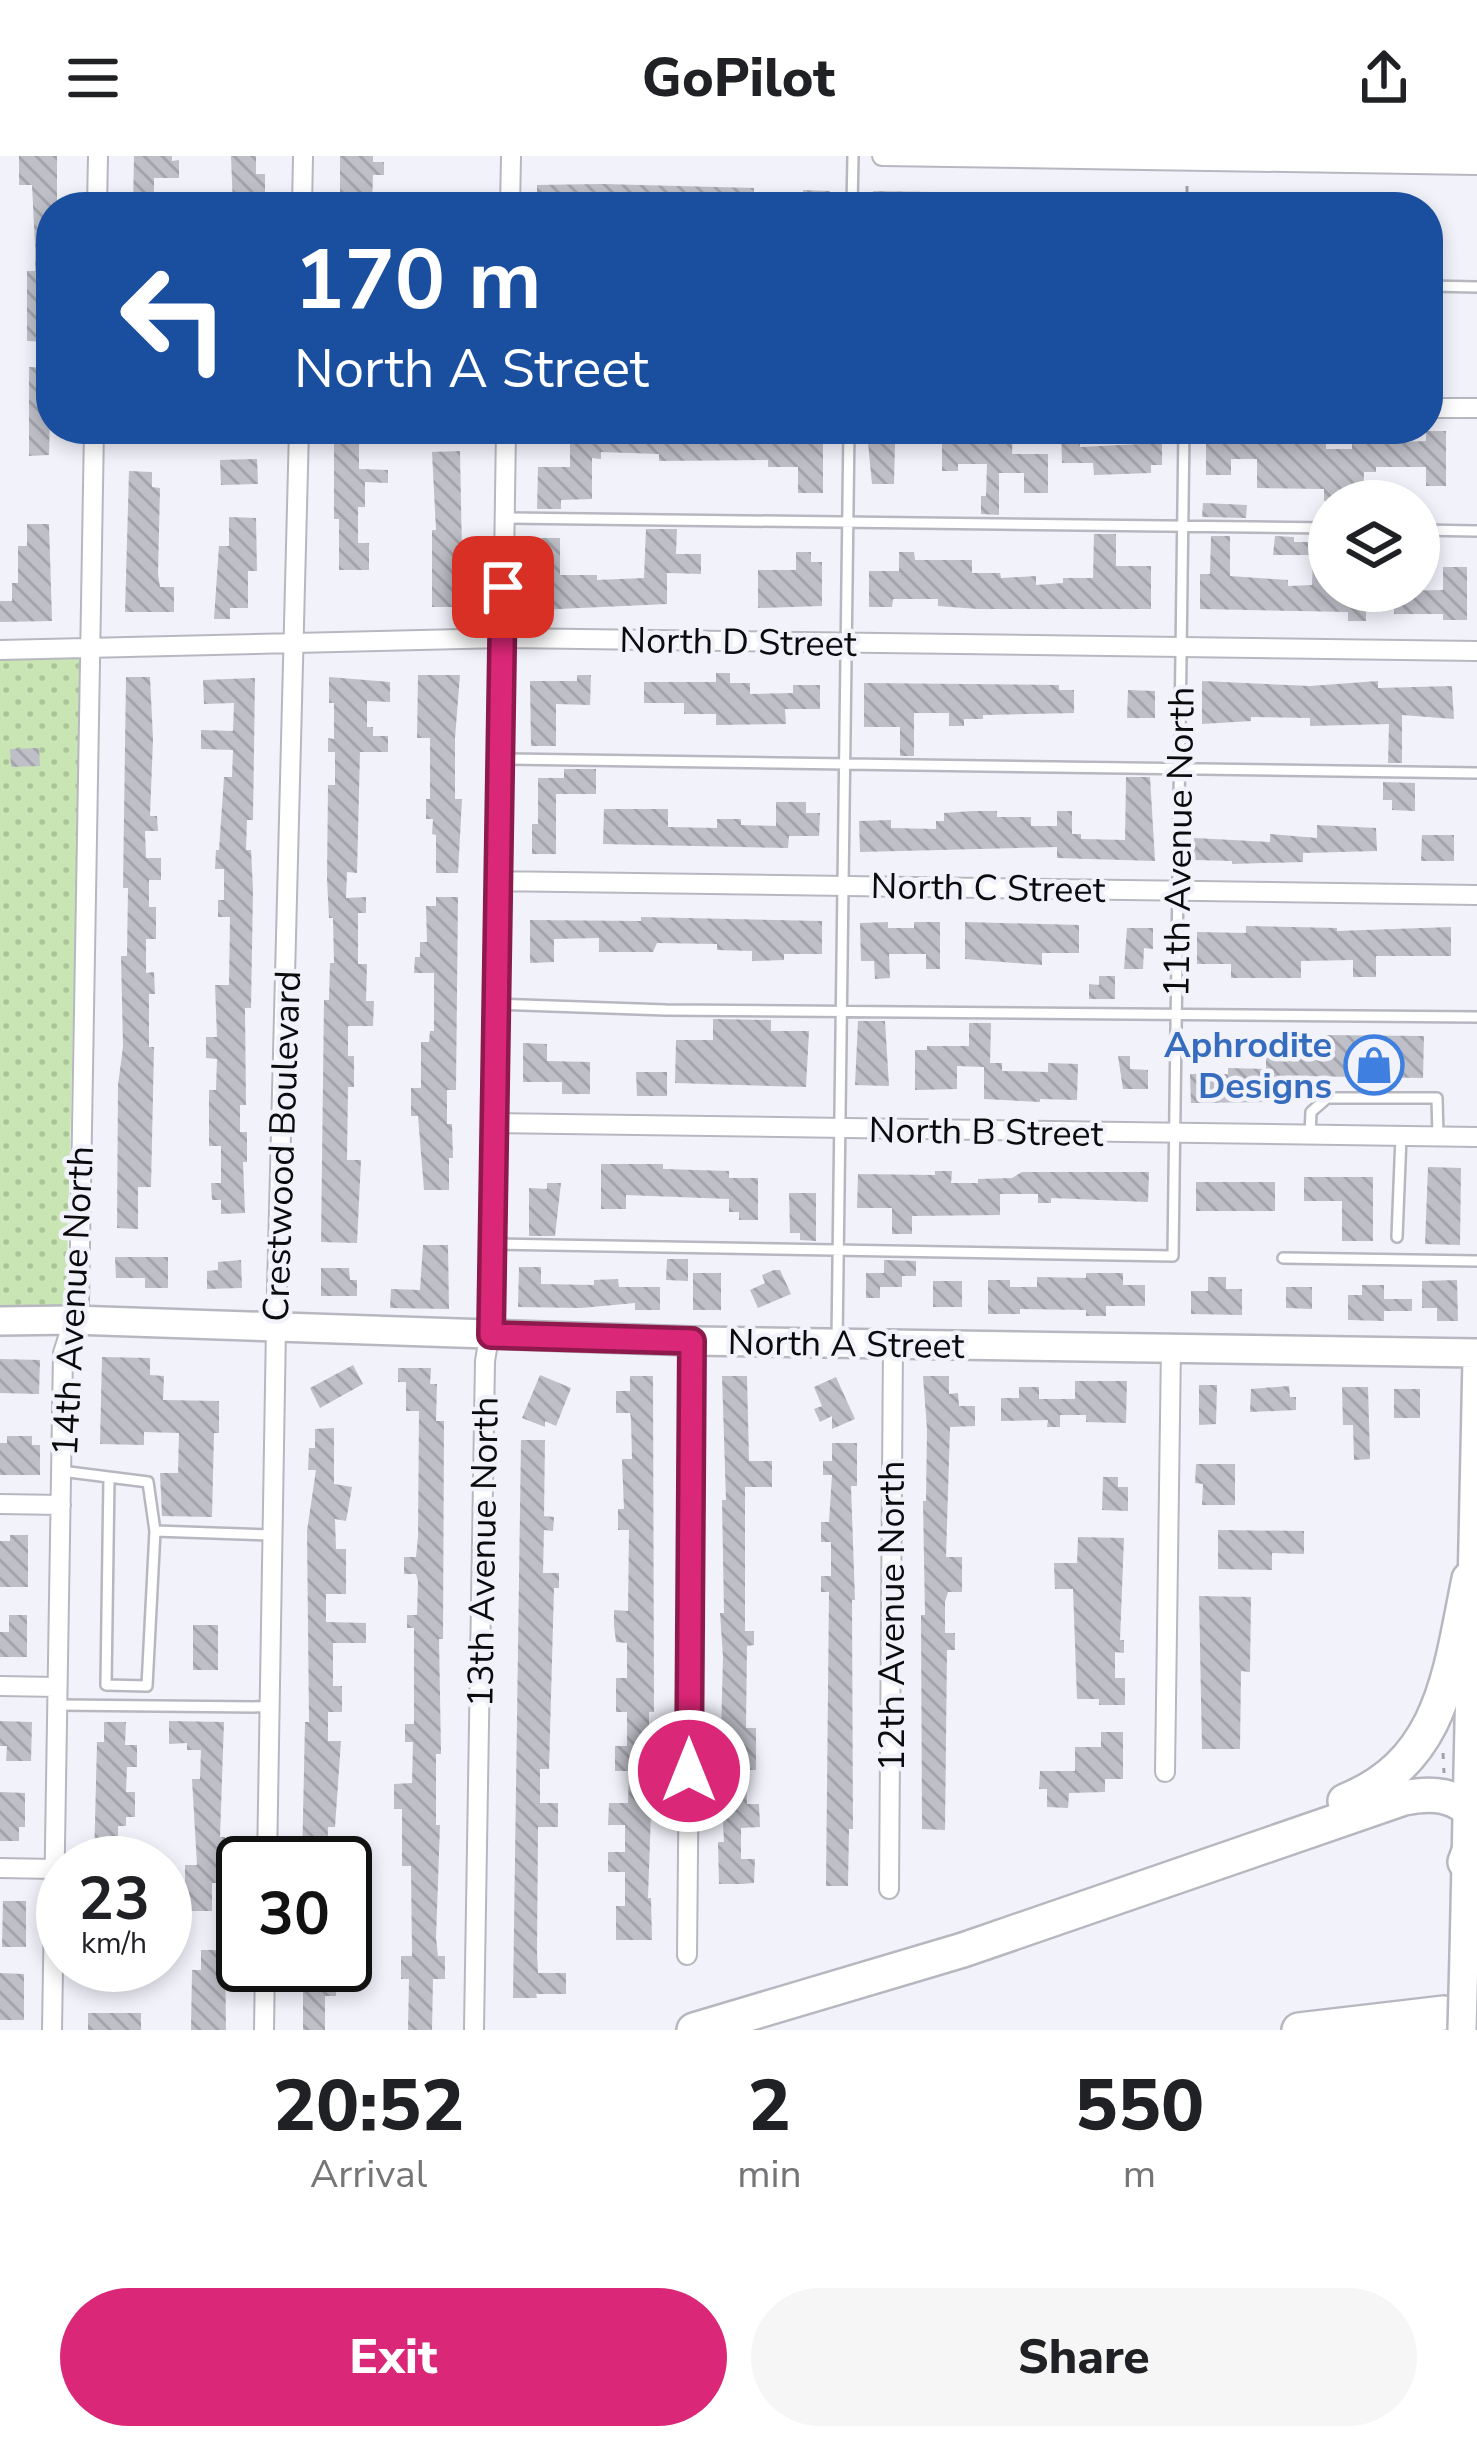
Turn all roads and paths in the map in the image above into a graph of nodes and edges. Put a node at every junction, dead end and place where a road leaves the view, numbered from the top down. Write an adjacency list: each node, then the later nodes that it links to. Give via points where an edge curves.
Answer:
1 (98, 156): 8 (street)
2 (303, 156): 9 (street)
3 (511, 156): 10 (street)
4 (853, 156): 11 (lane)
5 (882, 156): 6 (street)
6 (1187, 158): 7 (street); 12 (path)
7 (1477, 165)
8 (97, 192)
9 (302, 192)
10 (510, 192)
11 (852, 192)
12 (1186, 192)
13 (1443, 286): 14 (lane)
14 (1477, 287)
15 (1443, 407): 16 (street)
16 (1477, 408)
17 (94, 444): 33 (street, 14th Avenue North)
18 (299, 444): 30 (street, Crestwood Boulevard)
19 (506, 444): 22 (street, 13th Avenue North)
20 (849, 444): 23 (lane)
21 (1184, 444): 24 (lane, 11th Avenue North)
22 (505, 518): 23 (lane); 28 (street, 13th Avenue North)
23 (848, 521): 24 (lane); 29 (lane)
24 (1182, 526): 25 (lane); 31 (lane, 11th Avenue North)
25 (1308, 528)
26 (1440, 530): 27 (lane)
27 (1477, 531)
28 (502, 638): 29 (street, North D Street); 30 (street, North D Street); 35 (street, 13th Avenue North)
29 (846, 642): 31 (street, North D Street); 36 (lane)
30 (296, 644): 33 (street, North D Street); 61 (street, Crestwood Boulevard)
31 (1181, 646): 34 (street, North D Street); 37 (lane, 11th Avenue North)
32 (0, 650): 33 (street, North D Street)
33 (90, 650): 59 (street, 14th Avenue North)
34 (1477, 651)
35 (500, 759): 36 (lane); 39 (street, 13th Avenue North)
36 (844, 764): 37 (lane); 40 (lane)
37 (1179, 769): 38 (lane); 41 (lane, 11th Avenue North)
38 (1477, 773)
39 (499, 881): 40 (street, North C Street); 43 (street, 13th Avenue North)
40 (843, 885): 41 (street, North C Street); 44 (lane)
41 (1177, 890): 42 (street, North C Street); 45 (lane, 11th Avenue North)
42 (1477, 895)
43 (496, 1004): 44 (lane); 47 (street, 13th Avenue North)
44 (841, 1010): 45 (lane); 48 (lane)
45 (1176, 1013): 46 (lane); 49 (lane, 11th Avenue North)
46 (1477, 1017)
47 (494, 1124): 48 (street, North B Street); 55 (street, 13th Avenue North)
48 (840, 1129): 49 (street, North B Street); 56 (lane)
49 (1174, 1134): 50 (street, North B Street); 56 (lane, 11th Avenue North, via 1173,1256)
50 (1310, 1135): 51 (street, North B Street); 52 (lane, via 1311,1112 1327,1099 1437,1097)
51 (1401, 1136): 52 (street, North B Street); 54 (lane)
52 (1438, 1136): 53 (street, North B Street)
53 (1477, 1137)
54 (1397, 1237)
55 (493, 1244): 56 (lane); 62 (street, 13th Avenue North)
56 (838, 1251): 64 (lane)
57 (1283, 1258): 58 (lane)
58 (1477, 1262)
59 (74, 1319): 60 (street, North A Street); 61 (street, North A Street); 68 (street, 14th Avenue North, via 63,1353)
60 (0, 1321)
61 (276, 1327): 62 (street, North A Street); 73 (street, Crestwood Boulevard)
62 (491, 1335): 63 (street, North A Street); 92 (street, 13th Avenue North)
63 (692, 1341): 64 (street, North A Street); 88 (street)
64 (836, 1343): 65 (street, North A Street)
65 (893, 1344): 66 (street, North A Street); 87 (street, 12th Avenue North)
66 (1171, 1347): 67 (street, North A Street); 79 (street)
67 (1477, 1356): 74 (street)
68 (61, 1472): 69 (lane); 71 (street, 14th Avenue North)
69 (109, 1477): 72 (lane, via 148,1482); 72 (lane, via 106,1685 147,1685)
70 (0, 1504): 71 (street)
71 (61, 1504): 76 (street, 14th Avenue North)
72 (155, 1531): 73 (lane)
73 (272, 1535): 77 (street, Crestwood Boulevard)
74 (1469, 1579): 81 (street); 84 (highway, via 1445,1692 1413,1753 1367,1791)
75 (0, 1686): 76 (street)
76 (57, 1696): 77 (lane); 82 (street, 14th Avenue North)
77 (269, 1707): 83 (street, Crestwood Boulevard)
78 (1438, 1748): 80 (path)
79 (1166, 1772)
80 (1444, 1775)
81 (1471, 1829): 84 (highway, via 1441,1795 1414,1796); 91 (street, bridge)
82 (55, 1836)
83 (267, 1836)
84 (1235, 1854): 95 (highway, via 945,1956)
85 (0, 1868): 86 (street)
86 (36, 1869)
87 (889, 1889)
88 (687, 1955)
89 (52, 1992): 93 (street, 14th Avenue North)
90 (266, 1992): 94 (street)
91 (1453, 2022): 96 (highway)
92 (474, 2028)
93 (52, 2030)
94 (265, 2030)
95 (694, 2030)
96 (1299, 2030)

